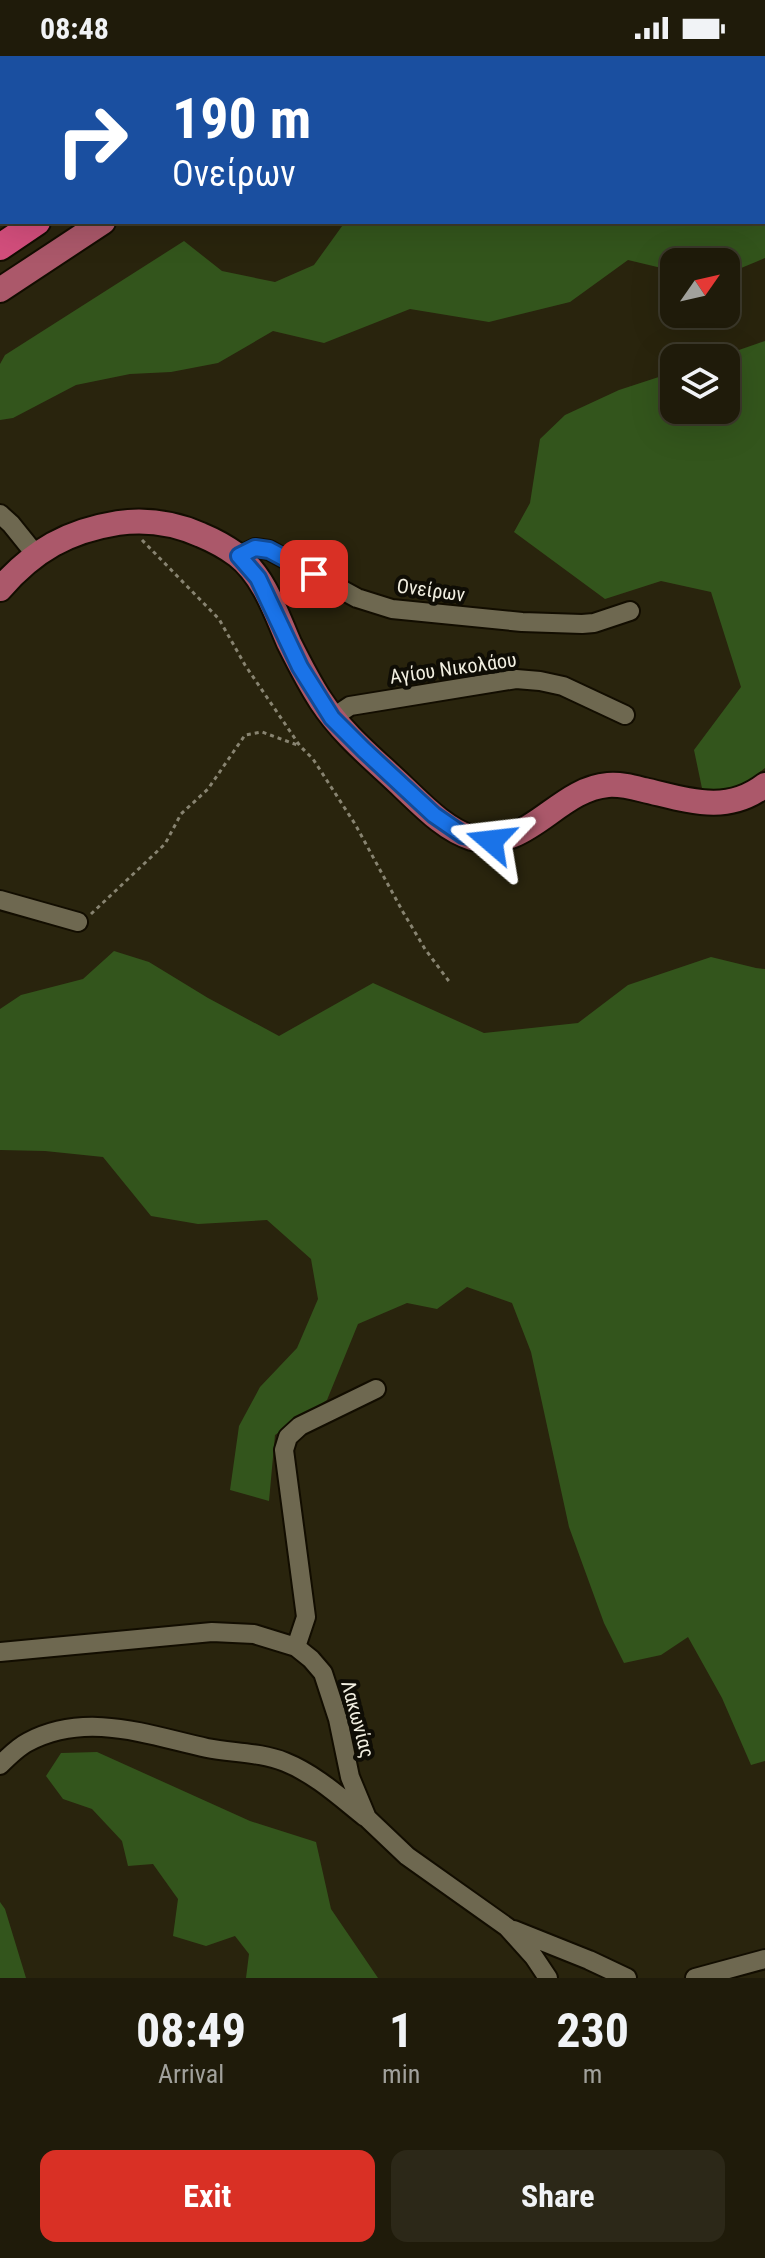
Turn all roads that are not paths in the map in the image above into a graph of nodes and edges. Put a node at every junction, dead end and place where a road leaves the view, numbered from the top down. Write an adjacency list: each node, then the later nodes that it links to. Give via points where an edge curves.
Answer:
1 (34, 224): 3 (highway)
2 (100, 224): 4 (main road)
3 (0, 247)
4 (0, 290)
5 (0, 514): 6 (street)
6 (36, 555): 7 (main road, via 93,527 155,521 176,525); 8 (main road)
7 (239, 556): 9 (street, Ονείρων, via 255,548 269,550 357,598 392,609 582,624); 11 (main road, via 258,578 300,667)
8 (0, 589)
9 (630, 611)
10 (625, 715): 11 (street, Αγίου Νικολάου, via 563,686 516,679 350,706)
11 (332, 718): 12 (main road, via 434,815 455,831 481,840 499,841 519,833 580,793 604,785 712,804 743,799)
12 (765, 785)
13 (0, 900): 14 (street)
14 (78, 922)
15 (376, 1389): 16 (street, via 288,1437 284,1450 306,1617)
16 (296, 1647): 17 (street, Λακωνίας, via 254,1634 212,1632); 19 (street, Λακωνίας, via 323,1673 350,1777)
17 (0, 1652)
18 (0, 1765): 19 (street, via 25,1743 47,1734 114,1726 282,1761 308,1773)
19 (367, 1818): 20 (street, Λακωνίας, via 407,1856)
20 (507, 1927): 22 (street, Λακωνίας); 23 (street)
21 (765, 1959): 24 (street)
22 (548, 1978)
23 (627, 1978)
24 (695, 1978)

